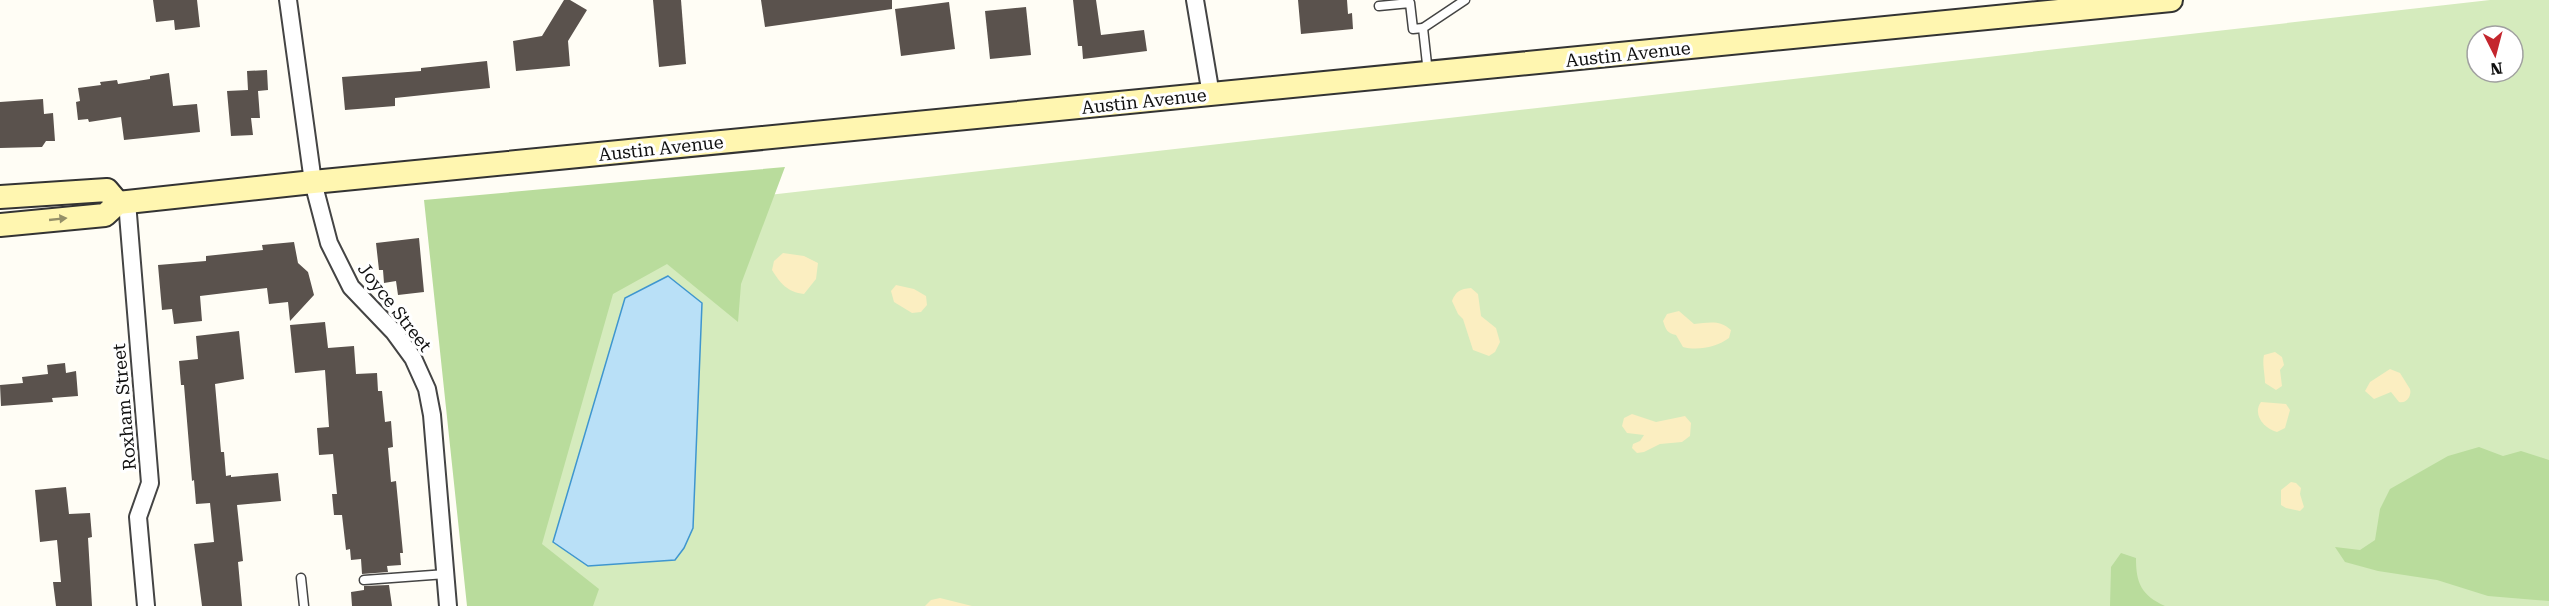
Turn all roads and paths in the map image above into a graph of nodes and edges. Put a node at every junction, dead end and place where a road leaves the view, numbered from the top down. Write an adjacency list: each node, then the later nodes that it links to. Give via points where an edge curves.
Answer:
1 (288, 0): 9 (street, Joyce Street)
2 (1196, 0): 8 (street)
3 (1465, 0): 6 (lane)
4 (2171, 0): 7 (main road, Austin Avenue)
5 (1379, 6): 6 (lane, via 1410,3 1413,29)
6 (1423, 28): 7 (lane)
7 (1428, 73): 8 (main road, Austin Avenue)
8 (1211, 94): 9 (main road, Austin Avenue)
9 (313, 182): 11 (main road, Austin Avenue); 13 (street, Joyce Street, via 328,243 342,273 407,348 427,389)
10 (0, 197): 11 (main road, via 106,190)
11 (123, 203): 12 (main road, Austin Avenue, one-way to 11, via 105,215); 16 (street, Roxham Street, via 150,483 138,518)
12 (0, 225)
13 (446, 574): 15 (lane); 18 (street, Joyce Street)
14 (301, 578): 17 (lane)
15 (364, 580)
16 (146, 606)
17 (304, 606)
18 (448, 606)

